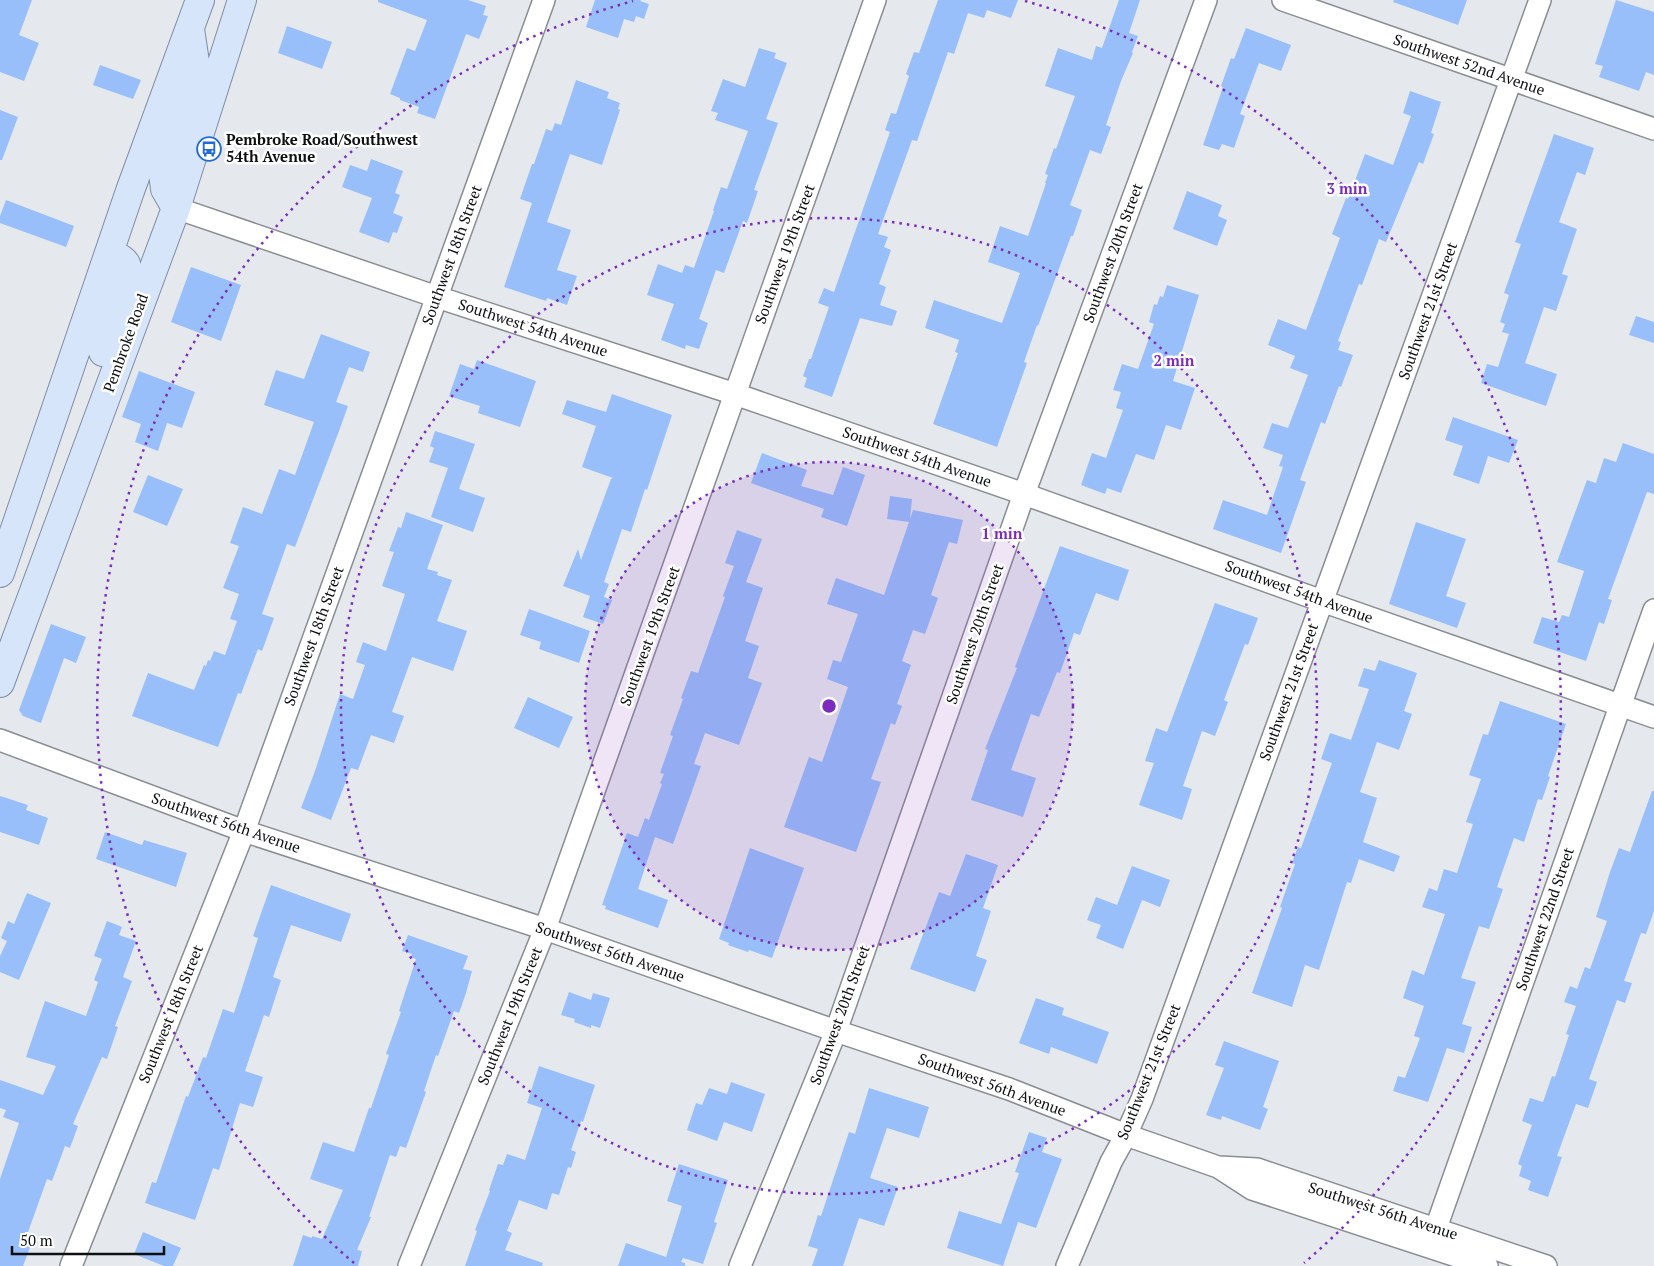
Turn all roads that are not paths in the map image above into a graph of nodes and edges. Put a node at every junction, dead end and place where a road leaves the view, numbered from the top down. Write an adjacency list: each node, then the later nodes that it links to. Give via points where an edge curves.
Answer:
1 (200, 0): 8 (main road)
2 (242, 0): 11 (main road, Pembroke Road)
3 (544, 0): 13 (street, Southwest 18th Street)
4 (875, 0): 14 (street, Southwest 19th Street)
5 (1206, 0): 16 (street, Southwest 20th Street)
6 (1283, 0): 9 (street, Southwest 52nd Avenue)
7 (1540, 0): 9 (street, Southwest 21st Street)
8 (190, 28): 11 (main road, via 196,69 167,153 164,172 165,189); 12 (main road)
9 (1512, 80): 10 (street, Southwest 52nd Avenue); 18 (street, Southwest 21st Street)
10 (1654, 130)
11 (176, 208): 13 (street, Southwest 54th Avenue); 15 (main road, Pembroke Road)
12 (110, 253): 15 (main road, via 123,261 128,272 95,376); 17 (main road)
13 (436, 297): 14 (street, Southwest 54th Avenue); 24 (street, Southwest 18th Street)
14 (735, 394): 16 (street, Southwest 54th Avenue); 25 (street, Southwest 19th Street)
15 (101, 409): 20 (main road, Pembroke Road)
16 (1024, 494): 18 (street, Southwest 54th Avenue); 26 (street, Southwest 20th Street)
17 (0, 573)
18 (1322, 601): 21 (street, Southwest 54th Avenue); 27 (street, Southwest 21st Street, via 1146,1090)
19 (1654, 610): 21 (street, Southwest 22nd Street)
20 (0, 683)
21 (1620, 706): 22 (street, Southwest 54th Avenue); 29 (street, Southwest 22nd Street)
22 (1654, 717)
23 (0, 740): 24 (street, Southwest 56th Avenue)
24 (244, 831): 25 (street, Southwest 56th Avenue); 30 (street, Southwest 18th Street)
25 (545, 929): 26 (street, Southwest 56th Avenue); 31 (street, Southwest 19th Street)
26 (836, 1031): 27 (street, Southwest 56th Avenue, via 1009,1089); 32 (street, Southwest 20th Street)
27 (1126, 1135): 28 (street, Southwest 56th Avenue); 33 (street, Southwest 21st Street, via 1111,1162)
28 (1218, 1167): 29 (street, Southwest 56th Avenue, via 1257,1169); 34 (street, Southwest 56th Avenue, via 1252,1189)
29 (1436, 1228): 35 (street, Southwest 56th Avenue)
30 (71, 1266)
31 (409, 1266)
32 (740, 1266)
33 (1068, 1266)
34 (1487, 1266)
35 (1546, 1266)

